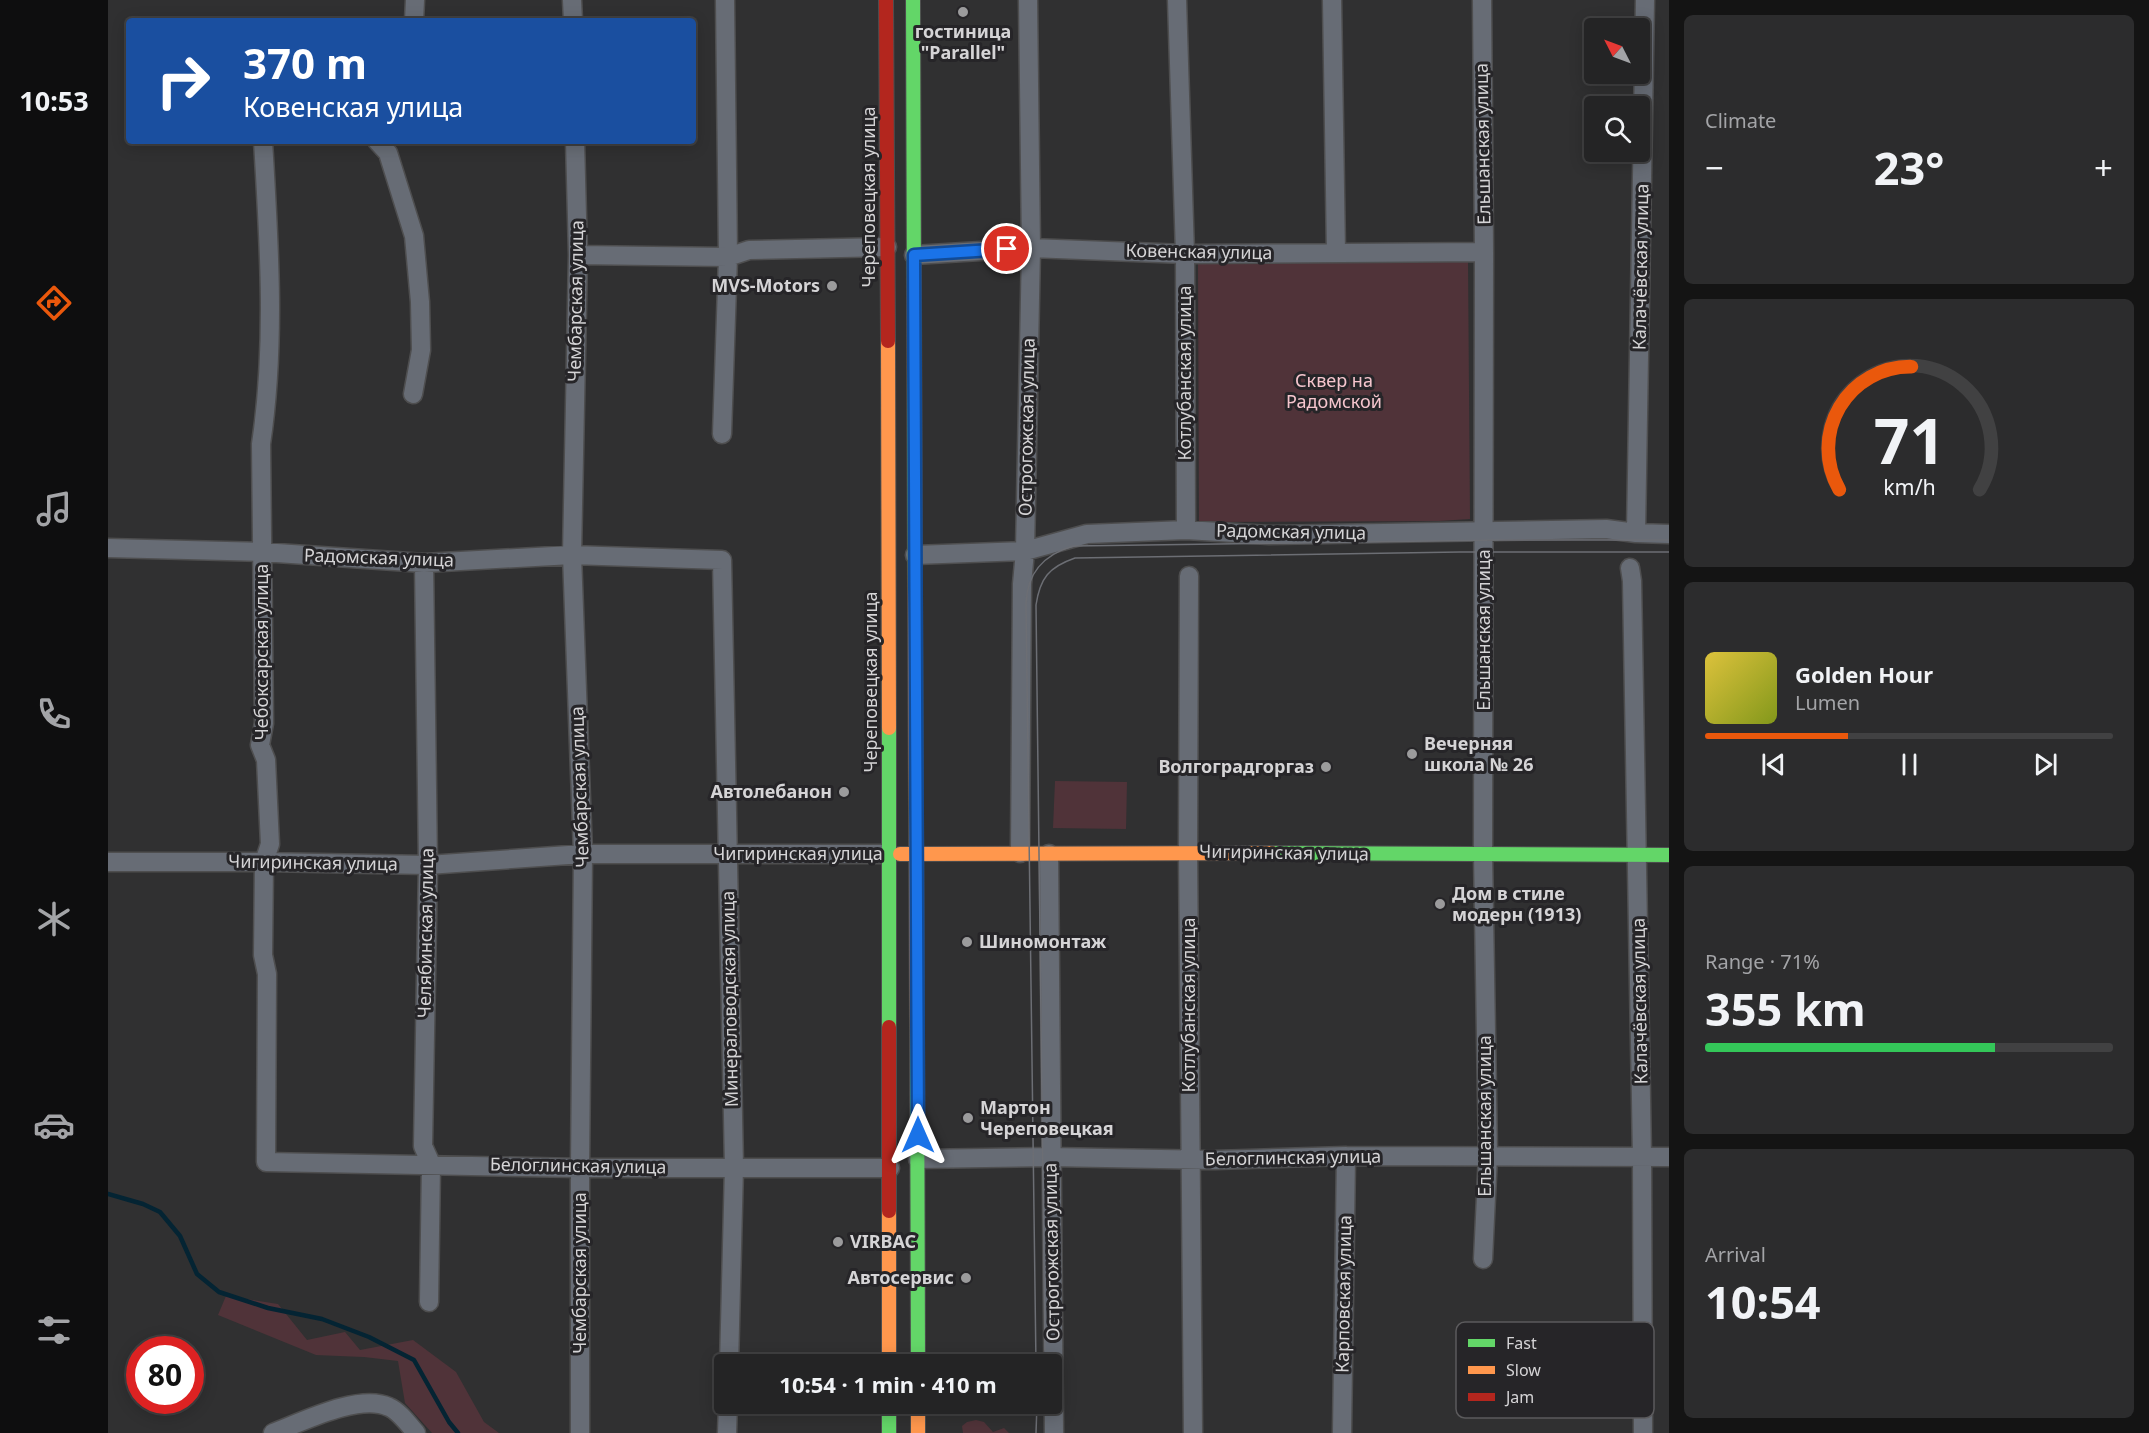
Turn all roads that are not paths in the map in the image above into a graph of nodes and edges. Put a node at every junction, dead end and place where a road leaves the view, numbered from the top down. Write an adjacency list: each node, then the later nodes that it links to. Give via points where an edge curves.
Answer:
1 (415, 0): 11 (street)
2 (573, 0): 12 (street)
3 (725, 0): 23 (street)
4 (886, 0): 16 (main road, Череповецкая улица)
5 (913, 0): 22 (main road)
6 (1028, 0): 17 (street, Острогожская улица)
7 (1177, 0): 20 (street, Котлубанская улица)
8 (1332, 0): 19 (street)
9 (1482, 0): 18 (street, Ельшанская улица)
10 (1645, 0): 28 (street, Калачёвская улица)
11 (414, 18)
12 (573, 18)
13 (263, 144): 32 (street, Чебоксарская улица, via 270,255 267,401 261,444)
14 (380, 144): 24 (street, via 388,153 414,236 421,350)
15 (575, 144): 21 (street, Чембарская улица)
16 (887, 247): 23 (street, via 749,250); 42 (main road, Череповецкая улица)
17 (1031, 248): 20 (street, Ковенская улица); 22 (street, Ковенская улица); 31 (street, Острогожская улица)
18 (1484, 252): 19 (street, Ковенская улица); 27 (street, Ельшанская улица)
19 (1336, 253): 20 (street, Ковенская улица)
20 (1185, 254): 26 (street, Котлубанская улица)
21 (578, 255): 23 (street); 33 (street, Чембарская улица)
22 (914, 255): 34 (main road)
23 (728, 257): 25 (street)
24 (413, 394)
25 (722, 434)
26 (1186, 530): 27 (street, Радомская улица, via 1269,535); 31 (street, Радомская улица, via 1087,534)
27 (1484, 531): 28 (street, Радомская улица, via 1606,529); 46 (street, Ельшанская улица)
28 (1636, 533): 29 (street, Радомская улица)
29 (1669, 534)
30 (108, 548): 32 (street, Радомская улица)
31 (1025, 551): 34 (street, Радомская улица); 44 (street, Острогожская улица)
32 (262, 552): 36 (street, Радомская улица); 50 (street, Чебоксарская улица, via 264,723 260,745 266,760 270,844)
33 (572, 555): 35 (street, Радомская улица); 36 (street, Радомская улица); 40 (street, Чембарская улица)
34 (915, 555): 43 (main road)
35 (722, 560): 41 (street, Минераловодская улица)
36 (424, 563): 51 (street, Челябинская улица)
37 (1629, 568): 47 (street, Калачёвская улица)
38 (1190, 576): 39 (street, Котлубанская улица)
39 (1188, 852): 45 (main road, Чигиринская улица); 46 (main road, Чигиринская улица); 58 (street, Котлубанская улица)
40 (583, 854): 41 (street, Чигиринская улица); 51 (street, Чигиринская улица); 62 (street, Чембарская улица)
41 (727, 854): 42 (street, Чигиринская улица); 61 (street, Минераловодская улица)
42 (888, 854): 43 (main road, Чигиринская улица); 63 (main road, Череповецкая улица)
43 (916, 854): 44 (main road, Чигиринская улица); 57 (main road)
44 (1020, 854): 45 (main road, Чигиринская улица)
45 (1049, 854): 55 (street, Острогожская улица)
46 (1483, 854): 47 (main road, Чигиринская улица); 52 (street, Ельшанская улица)
47 (1638, 855): 48 (main road, Чигиринская улица); 56 (street, Калачёвская улица)
48 (1669, 855)
49 (108, 862): 50 (street, Чигиринская улица)
50 (264, 862): 51 (street, Чигиринская улица); 59 (street, Чебоксарская улица)
51 (428, 865): 60 (street, Челябинская улица, via 423,1146)
52 (1488, 1155): 53 (street, Белоглинская улица); 56 (street, Белоглинская улица); 64 (street, Ельшанская улица)
53 (1346, 1156): 58 (street, Белоглинская улица); 82 (street, Карповская улица)
54 (1669, 1156): 56 (street, Белоглинская улица)
55 (1051, 1157): 57 (street, Белоглинская улица); 58 (street, Белоглинская улица); 80 (street, Острогожская улица)
56 (1642, 1157): 66 (street, Калачёвская улица)
57 (918, 1159): 69 (main road)
58 (1190, 1160): 81 (street, Котлубанская улица)
59 (266, 1162): 60 (street, Белоглинская улица)
60 (431, 1164): 62 (street, Белоглинская улица); 65 (street, Челябинская улица)
61 (734, 1167): 62 (street, Белоглинская улица); 63 (street, Белоглинская улица); 67 (street, Минераловодская улица)
62 (580, 1168): 76 (street, Чембарская улица)
63 (890, 1168): 68 (main road, Череповецкая улица)
64 (1483, 1259)
65 (429, 1302)
66 (1643, 1322)
67 (729, 1354)
68 (890, 1354)
69 (918, 1354)
70 (728, 1414): 77 (street)
71 (890, 1414): 78 (main road)
72 (918, 1414): 79 (main road)
73 (1643, 1418): 83 (street, Калачёвская улица)
74 (273, 1433): 75 (street, via 364,1402 389,1407)
75 (416, 1433)
76 (580, 1433)
77 (727, 1433)
78 (890, 1433)
79 (918, 1433)
80 (1054, 1433)
81 (1193, 1433)
82 (1342, 1433)
83 (1643, 1433)

